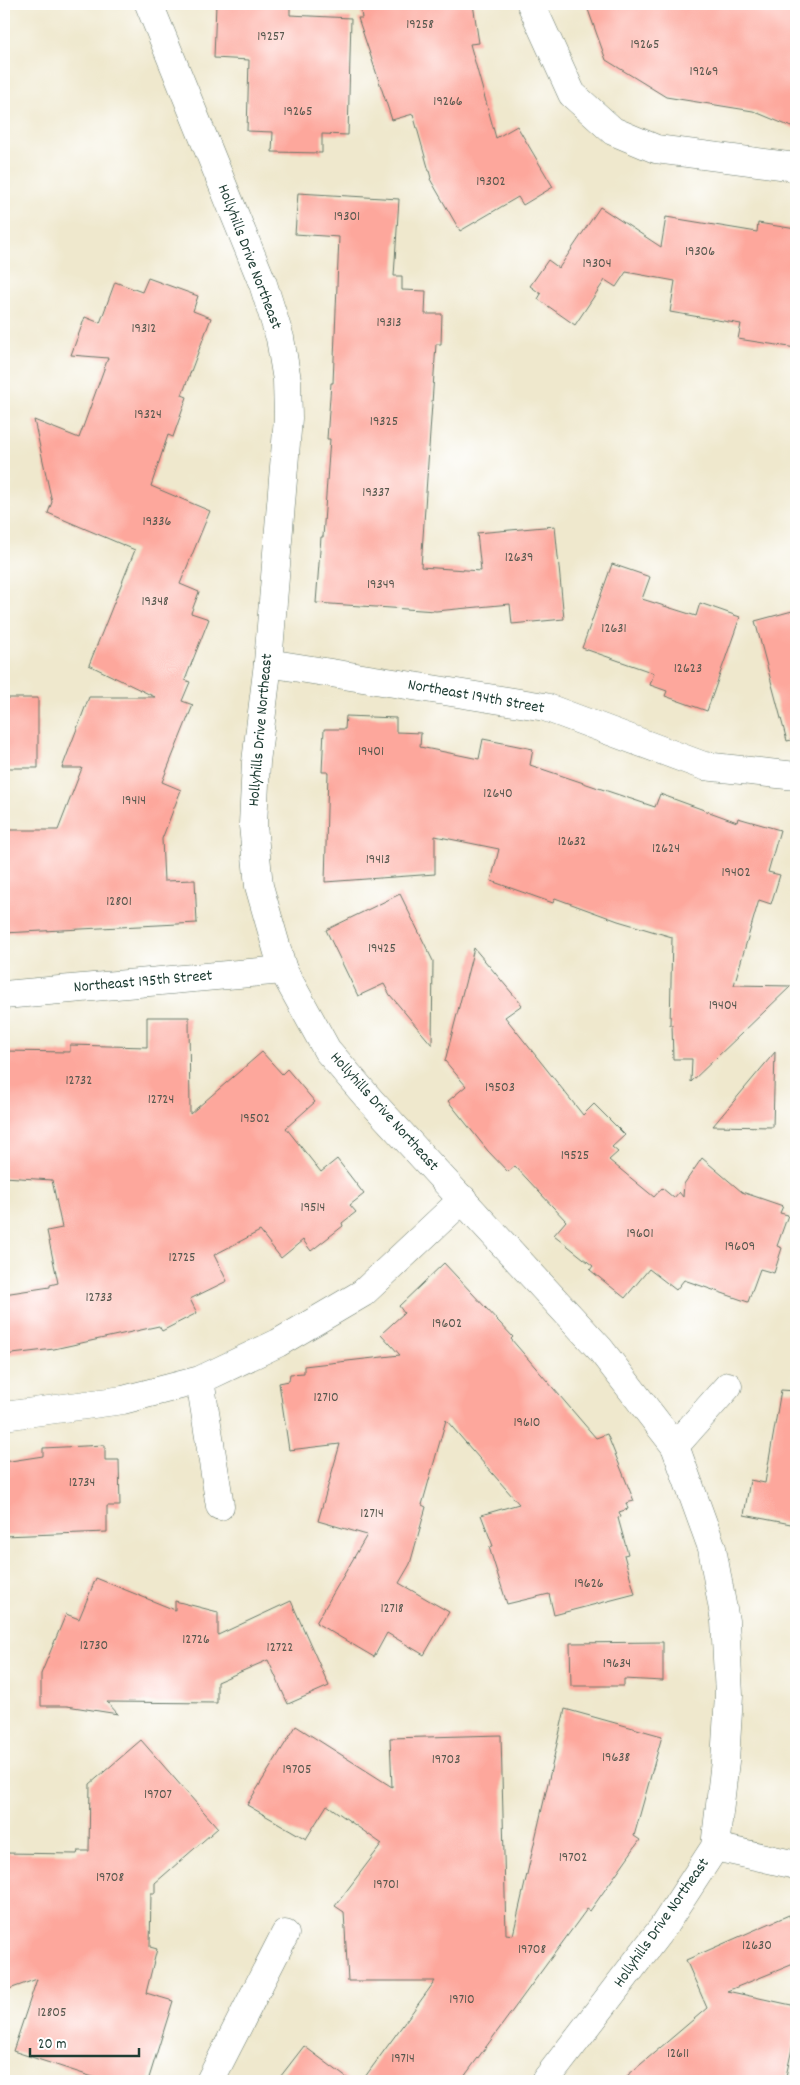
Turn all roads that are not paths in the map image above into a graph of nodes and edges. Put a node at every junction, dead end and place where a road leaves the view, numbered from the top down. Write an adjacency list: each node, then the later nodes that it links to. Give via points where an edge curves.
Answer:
1 (149, 4): 4 (street, Hollyhills Drive Northeast, via 263,284 280,338 287,380 288,418)
2 (532, 4): 3 (street, via 572,94 614,131 656,149)
3 (796, 167)
4 (268, 663): 5 (street, Northeast 194th Street, via 545,707 704,766); 6 (street, Hollyhills Drive Northeast, via 256,762 253,825 259,886)
5 (796, 776)
6 (283, 970): 7 (street, Northeast 195th Street); 8 (street, Hollyhills Drive Northeast, via 327,1050)
7 (4, 995)
8 (464, 1199): 9 (street, via 363,1293 278,1344); 12 (street, Hollyhills Drive Northeast, via 600,1349)
9 (200, 1380): 11 (street, via 123,1400); 13 (street)
10 (728, 1386): 12 (street)
11 (4, 1416)
12 (675, 1446): 14 (street, Hollyhills Drive Northeast, via 712,1548 725,1621 729,1695)
13 (220, 1506)
14 (715, 1847): 15 (street); 18 (street, Hollyhills Drive Northeast, via 663,1928)
15 (796, 1865)
16 (285, 1934): 17 (street)
17 (210, 2081)
18 (545, 2081)

